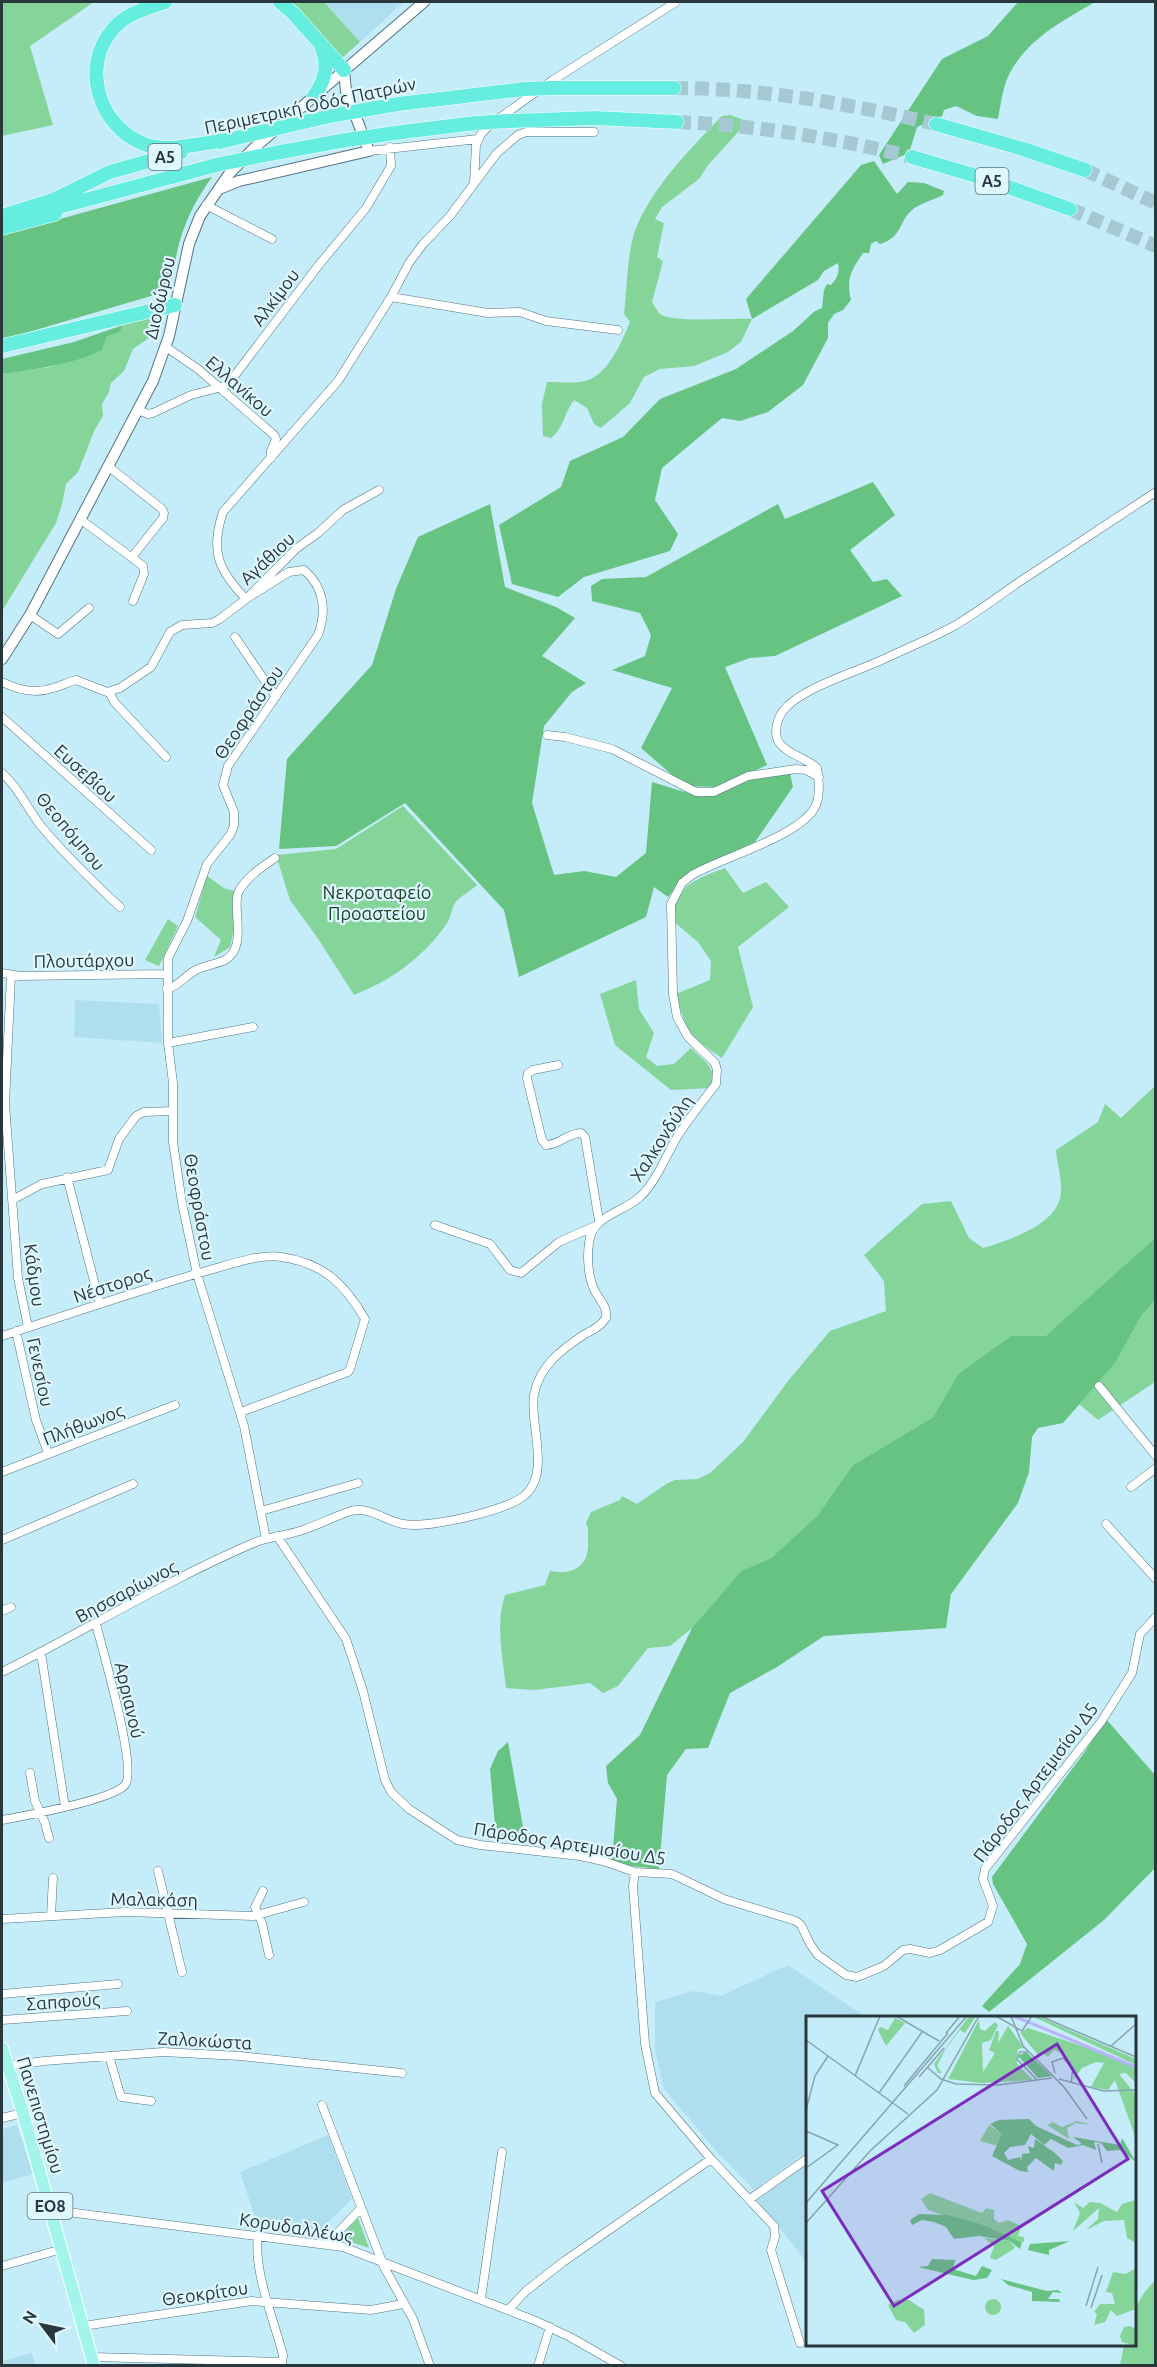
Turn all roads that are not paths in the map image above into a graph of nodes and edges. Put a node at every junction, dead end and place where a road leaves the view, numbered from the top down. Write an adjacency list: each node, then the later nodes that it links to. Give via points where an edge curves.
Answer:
1 (165, 2): 13 (highway, via 131,15 106,38 96,65 103,106 118,128 152,147)
2 (279, 2): 5 (highway)
3 (424, 2): 6 (street, Διοδώρου)
4 (676, 2): 12 (street, via 525,99 491,123)
5 (316, 38): 6 (highway); 8 (highway, via 325,57 326,71)
6 (344, 70): 8 (street, Διοδώρου); 15 (street, via 346,91)
7 (674, 88): 13 (highway, Περιμετρική Οδός Πατρών / Α5, bridge, via 525,89 398,104)
8 (314, 96): 19 (street, Διοδώρου, via 254,148)
9 (677, 122): 20 (highway, Α5, bridge, via 595,118 476,123 410,131 220,164)
10 (936, 124): 17 (highway, Α5)
11 (594, 132): 18 (street, via 518,135 489,161)
12 (478, 139): 14 (street); 18 (street)
13 (226, 140): 23 (highway, Περιμετρική Οδός Πατρών / Α5, via 110,172 53,200)
14 (390, 147): 15 (street); 32 (street, Αλκίμου, via 391,166 366,208 231,380)
15 (369, 151): 19 (street, via 239,181)
16 (912, 158): 22 (highway, Α5)
17 (1084, 170)
18 (474, 184): 27 (street, via 409,263)
19 (217, 190): 21 (street, Διοδώρου)
20 (112, 194): 24 (highway, Α5); 25 (highway, via 100,202)
21 (206, 205): 26 (street); 28 (street, Διοδώρου, via 189,244)
22 (1070, 208)
23 (2, 216)
24 (2, 222)
25 (2, 228)
26 (272, 239)
27 (391, 297): 29 (street, via 488,313 520,312 546,321); 34 (street, via 338,381)
28 (175, 305): 30 (highway); 31 (street, Διοδώρου)
29 (618, 330)
30 (2, 346)
31 (166, 346): 32 (street, Ελλανίκου); 33 (street, Διοδώρου)
32 (219, 387): 33 (street, Αλκίμου, via 153,413); 34 (street, Ελλανίκου, via 274,435)
33 (138, 410): 35 (street, Διοδώρου)
34 (271, 458): 40 (street, via 223,512 216,532 222,568)
35 (108, 466): 38 (street, Διοδώρου); 39 (street, via 164,513)
36 (379, 490): 40 (street, Αγάθιου, via 343,510 297,548)
37 (1155, 492): 53 (street, via 954,626 797,697 782,710 776,738 787,751 811,762)
38 (80, 519): 39 (street); 43 (street, Διοδώρου)
39 (132, 557): 41 (street, via 145,570)
40 (246, 599): 47 (street, Αγάθιου, via 212,623 182,625 170,632 150,668); 48 (street, Θεοφράστου, via 289,572 304,570 313,577 322,595 318,635)
41 (133, 601)
42 (89, 608): 43 (street, via 58,634)
43 (30, 615): 45 (street, Διοδώρου)
44 (235, 637): 48 (street)
45 (2, 660)
46 (2, 682): 47 (street, via 34,691 76,680)
47 (109, 692): 51 (street)
48 (276, 697): 58 (street, Θεοφράστου, via 225,772 223,784 234,826 204,871 187,921 168,958)
49 (2, 717): 54 (street, Ευσεβίου)
50 (547, 735): 53 (street, via 612,749 696,792 714,792 748,776 796,769)
51 (166, 757)
52 (2, 773): 56 (street, Θεοπόμπου, via 50,836)
53 (819, 777): 68 (street, Χαλκονδύλη, via 818,800 805,818 784,833 704,868 682,883 675,893 671,904 674,1006 688,1037 715,1063 716,1084 644,1193)
54 (151, 850)
55 (275, 858): 60 (street, via 239,892 239,924 231,954)
56 (120, 906)
57 (2, 973): 59 (street, Πλουτάρχου)
58 (167, 974): 59 (street, Πλουτάρχου); 60 (street, Θεοφράστου)
59 (11, 976): 64 (street, Κάδμου)
60 (167, 989): 62 (street, Θεοφράστου)
61 (253, 1027): 62 (street)
62 (168, 1043): 65 (street, Θεοφράστου)
63 (558, 1065): 68 (street, via 528,1073 542,1140 552,1145 574,1133 585,1137)
64 (3, 1105): 67 (street, Κάδμου)
65 (173, 1111): 66 (street, via 136,1116 119,1139 108,1170); 70 (street, Θεοφράστου, via 182,1203)
66 (67, 1177): 67 (street, via 42,1184); 71 (street)
67 (12, 1200): 72 (street, Κάδμου, via 18,1278)
68 (597, 1223): 69 (street, Χαλκονδύλη, via 559,1242 521,1274 510,1270 490,1244); 87 (street, via 589,1243 589,1268 606,1318 552,1359 538,1382 533,1400 536,1472 530,1491 508,1505 469,1516 408,1525 357,1510)
69 (435, 1225)
70 (197, 1274): 71 (street, Νέστορος); 77 (street, Θεοφράστου); 77 (street, Νέστορος, via 279,1256 320,1268 350,1293 365,1319 348,1372)
71 (100, 1304): 72 (street, Νέστορος)
72 (28, 1327): 73 (street, Νέστορος)
73 (16, 1331): 74 (street, Νέστορος); 78 (street, Γενεσίου, via 36,1420)
74 (2, 1336)
75 (1099, 1386): 79 (street)
76 (175, 1405): 78 (street, Πλήθωνος)
77 (241, 1412): 85 (street, Θεοφράστου)
78 (48, 1453): 81 (street, Πλήθωνος)
79 (1155, 1456)
80 (1155, 1468): 84 (street)
81 (2, 1472)
82 (358, 1483): 85 (street)
83 (133, 1484): 89 (street)
84 (1131, 1487)
85 (261, 1511): 88 (street, Θεοφράστου)
86 (1106, 1524): 90 (street)
87 (277, 1536): 88 (street); 103 (street, Πάροδος Αρτεμισίου Δ5, via 346,1640 385,1780 399,1800 457,1840 580,1856)
88 (266, 1539): 94 (street, Βησσαρίωνος)
89 (2, 1540)
90 (1155, 1580)
91 (11, 1607): 92 (street)
92 (2, 1611)
93 (1155, 1617): 103 (street, Πάροδος Αρτεμισίου Δ5, via 1138,1638 1132,1673 1114,1703 985,1869 982,1876 993,1906 988,1922 940,1950 903,1950 884,1966 850,1977 818,1955 796,1921 724,1899 677,1875)
94 (96, 1624): 95 (street, Βησσαρίωνος); 98 (street, Αρριανού, via 124,1737 129,1778 114,1792)
95 (41, 1653): 96 (street, Βησσαρίωνος); 98 (street)
96 (2, 1672)
97 (30, 1773): 99 (street)
98 (65, 1807): 99 (street)
99 (40, 1813): 100 (street); 101 (street)
100 (2, 1820)
101 (49, 1838)
102 (158, 1871): 107 (street)
103 (635, 1872): 126 (street, via 645,2044 655,2093)
104 (53, 1878): 109 (street)
105 (263, 1891): 108 (street, via 255,1907)
106 (304, 1902): 108 (street, Μαλακάση)
107 (168, 1913): 108 (street, Μαλακάση); 109 (street, Μαλακάση); 112 (street)
108 (259, 1915): 111 (street)
109 (51, 1916): 110 (street, Μαλακάση)
110 (2, 1919)
111 (269, 1955)
112 (183, 1972)
113 (118, 1984): 114 (street)
114 (2, 1994)
115 (127, 2011): 116 (street, Σαπφούς)
116 (2, 2020)
117 (2, 2048): 119 (main road, Πανεπιστημίου / ΕΟ8)
118 (109, 2056): 119 (street, Ζαλοκώστα); 120 (street, Ζαλοκώστα, via 153,2052 230,2055); 121 (street, via 121,2097)
119 (7, 2066): 123 (main road, Πανεπιστημίου / ΕΟ8)
120 (402, 2073)
121 (151, 2101)
122 (322, 2105): 129 (street)
123 (23, 2112): 124 (street); 130 (main road, Πανεπιστημίου / ΕΟ8)
124 (2, 2118)
125 (502, 2152): 136 (street)
126 (711, 2159): 128 (street); 139 (street, via 563,2262)
127 (806, 2159): 128 (street)
128 (750, 2199): 142 (street, via 774,2226 771,2250)
129 (361, 2208): 132 (street); 134 (street)
130 (52, 2210): 131 (street, Κορυδαλλέως); 133 (main road, Πανεπιστημίου / ΕΟ8)
131 (258, 2235): 132 (street, Κορυδαλλέως); 137 (street, via 258,2256)
132 (327, 2244): 134 (street, Κορυδαλλέως)
133 (62, 2249): 135 (street); 140 (main road, Πανεπιστημίου / ΕΟ8)
134 (382, 2261): 136 (street, Κορυδαλλέως); 138 (street)
135 (2, 2265)
136 (481, 2299): 139 (street, Κορυδαλλέως)
137 (268, 2301): 138 (street, Θεοκρίτου, via 371,2310); 140 (street, Θεοκρίτου); 143 (street, via 284,2360 280,2363)
138 (403, 2304): 144 (street, via 413,2319)
139 (508, 2310): 141 (street, Κορυδαλλέως)
140 (83, 2326): 143 (main road, Πανεπιστημίου / ΕΟ8)
141 (550, 2327): 145 (street); 146 (street, Κορυδαλλέως)
142 (800, 2343)
143 (93, 2361)
144 (430, 2366)
145 (538, 2366)
146 (621, 2366)

